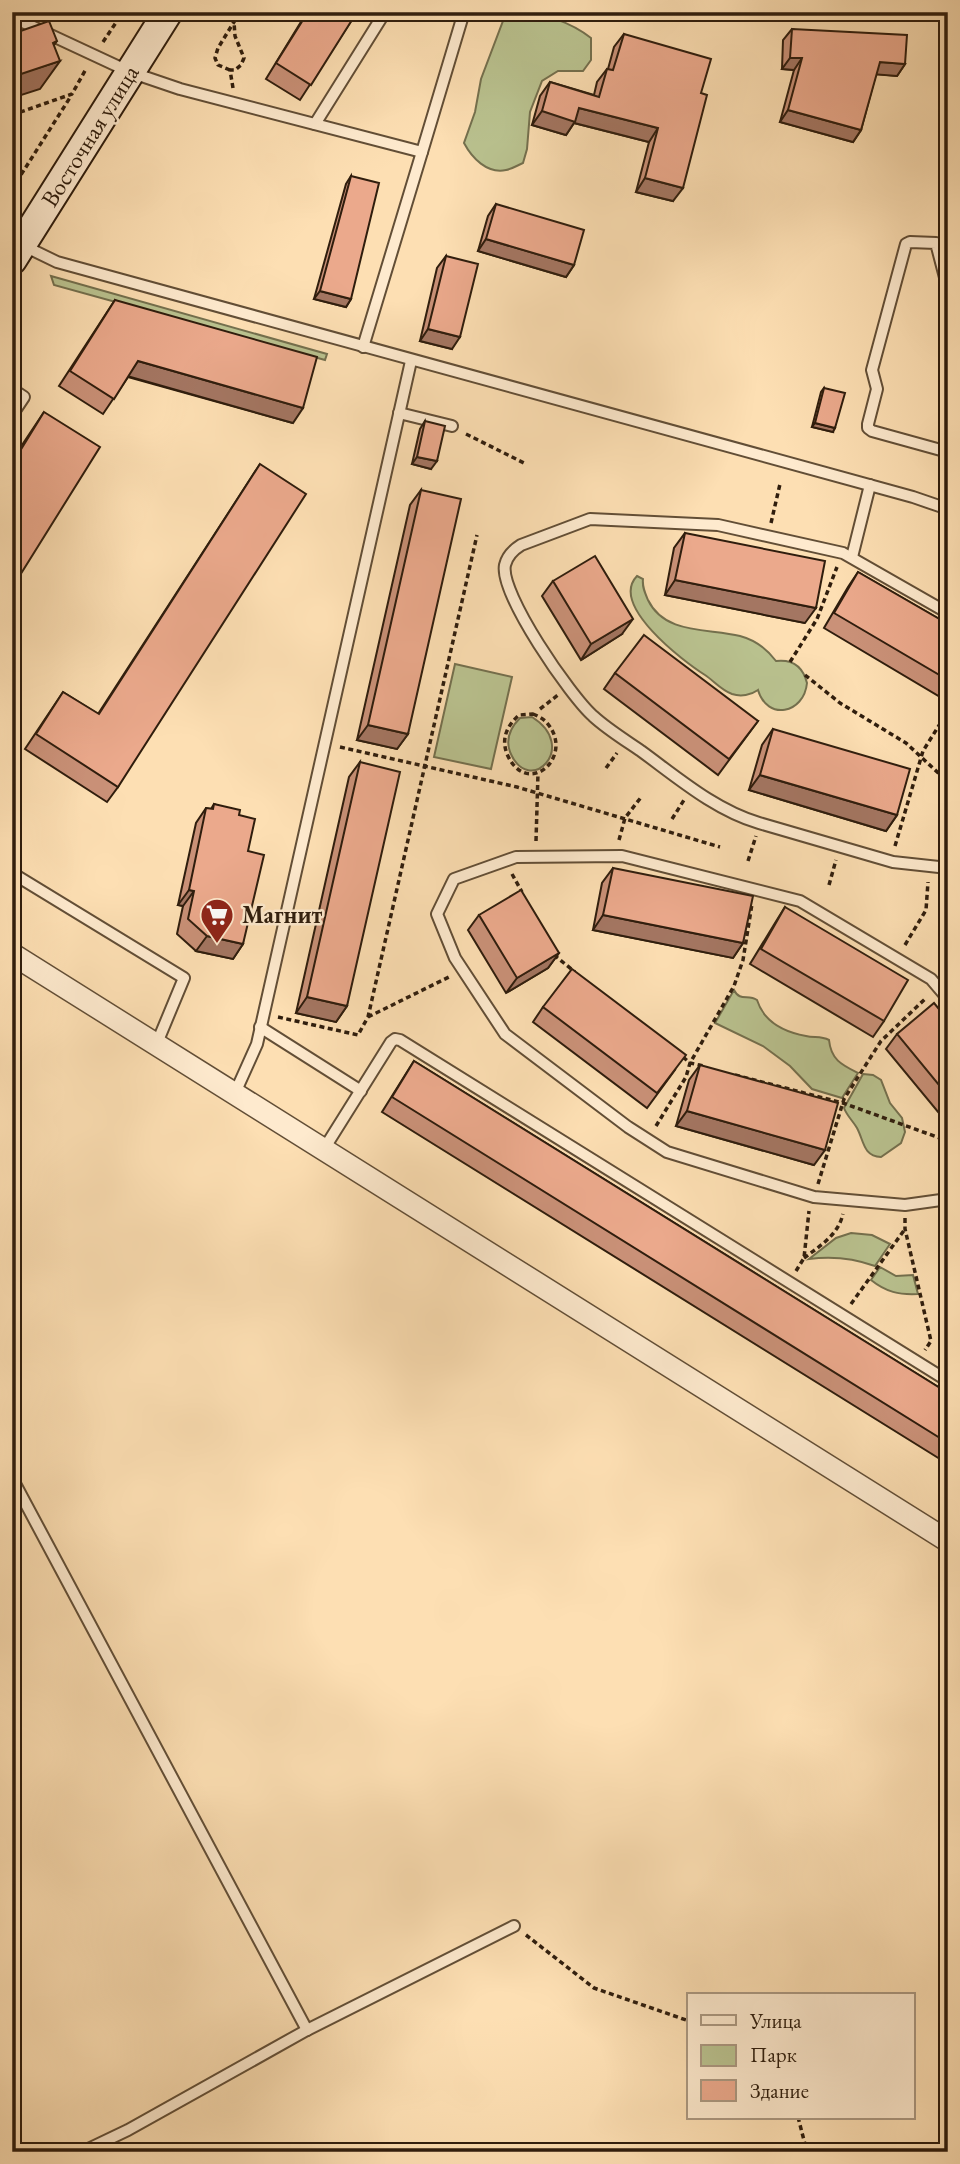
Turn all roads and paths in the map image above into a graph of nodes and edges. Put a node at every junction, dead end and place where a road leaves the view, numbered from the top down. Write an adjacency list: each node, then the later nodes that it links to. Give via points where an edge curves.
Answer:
1 (123, 12): 8 (path)
2 (168, 12): 10 (main road, Восточная улица)
3 (240, 12): 7 (path)
4 (385, 12): 14 (lane)
5 (464, 12): 15 (lane)
6 (12, 17): 8 (lane)
7 (234, 22): 9 (path, via 244,58); 9 (path, via 215,58 218,65)
8 (94, 55): 10 (lane); 11 (path)
9 (230, 70): 12 (path)
10 (130, 72): 12 (lane); 17 (main road, Восточная улица)
11 (72, 94): 13 (path); 16 (path)
12 (236, 103): 14 (lane)
13 (12, 115)
14 (314, 124): 15 (lane)
15 (422, 152): 19 (lane)
16 (12, 189)
17 (17, 252): 19 (lane)
18 (948, 289): 25 (lane, via 936,243 906,244 872,370 877,389 868,424 872,432)
19 (363, 347): 20 (lane)
20 (411, 361): 22 (lane); 28 (lane)
21 (12, 389): 23 (lane, via 24,397)
22 (399, 413): 24 (lane); 37 (lane)
23 (12, 415)
24 (452, 426): 26 (path)
25 (948, 452)
26 (524, 463)
27 (780, 484): 31 (path)
28 (870, 485): 29 (lane); 32 (lane)
29 (948, 509)
30 (478, 535): 39 (path)
31 (768, 536): 32 (lane); 49 (lane, via 718,525 590,519 513,550 505,573 518,609 558,675 592,716 701,794 739,817 893,862)
32 (848, 555): 33 (lane); 34 (path)
33 (948, 613)
34 (790, 662)
35 (805, 675): 38 (path)
36 (948, 711): 38 (path)
37 (325, 743): 39 (path); 62 (lane)
38 (921, 756): 41 (path); 46 (path)
39 (425, 766): 42 (path); 63 (path)
40 (538, 773): 40 (path, via 553,760 554,735 548,721 533,714 519,715 505,733 505,748 511,763 523,772); 42 (path)
41 (948, 782)
42 (537, 793): 44 (path); 48 (path)
43 (642, 796): 44 (path)
44 (625, 818): 45 (path); 47 (path)
45 (720, 847)
46 (894, 848)
47 (614, 856): 48 (lane); 53 (lane)
48 (535, 857): 58 (lane, via 516,857 459,876 451,884 437,914)
49 (929, 866): 50 (lane); 57 (path, via 926,910)
50 (948, 868)
51 (512, 872): 54 (path)
52 (12, 873): 65 (lane, via 184,978)
53 (754, 890): 57 (lane, via 800,901); 67 (path, via 743,960 734,986)
54 (524, 897)
55 (550, 945): 59 (path, via 556,957)
56 (12, 954): 65 (street)
57 (897, 958): 60 (lane)
58 (463, 971): 63 (path); 73 (lane, via 505,1034)
59 (576, 974)
60 (938, 986): 61 (lane); 72 (path, via 881,1041)
61 (948, 999)
62 (263, 1014): 63 (path, via 358,1035); 64 (lane)
63 (368, 1017)
64 (260, 1027): 70 (lane); 71 (lane)
65 (157, 1043): 71 (street)
66 (680, 1055): 67 (path)
67 (690, 1063): 68 (path); 73 (path)
68 (715, 1069)
69 (728, 1073): 72 (path)
70 (361, 1091): 75 (lane); 82 (lane, via 391,1042 400,1041)
71 (235, 1093): 75 (street)
72 (843, 1103): 74 (path); 76 (path)
73 (648, 1140): 76 (lane, via 667,1152)
74 (948, 1141)
75 (324, 1149): 87 (street)
76 (814, 1196): 77 (lane); 81 (path)
77 (846, 1199): 79 (lane); 81 (path, via 834,1235)
78 (948, 1199): 79 (lane)
79 (905, 1205): 80 (path)
80 (905, 1229): 83 (path); 84 (path, via 931,1341)
81 (804, 1258): 82 (path)
82 (789, 1282): 83 (lane)
83 (843, 1316): 84 (lane)
84 (918, 1362): 85 (lane)
85 (948, 1379)
86 (12, 1478): 90 (lane)
87 (948, 1541)
88 (514, 1926): 89 (path, via 594,1989); 90 (lane)
89 (687, 2020)
90 (307, 2030): 92 (lane)
91 (798, 2118): 93 (path)
92 (82, 2152)
93 (807, 2152)

